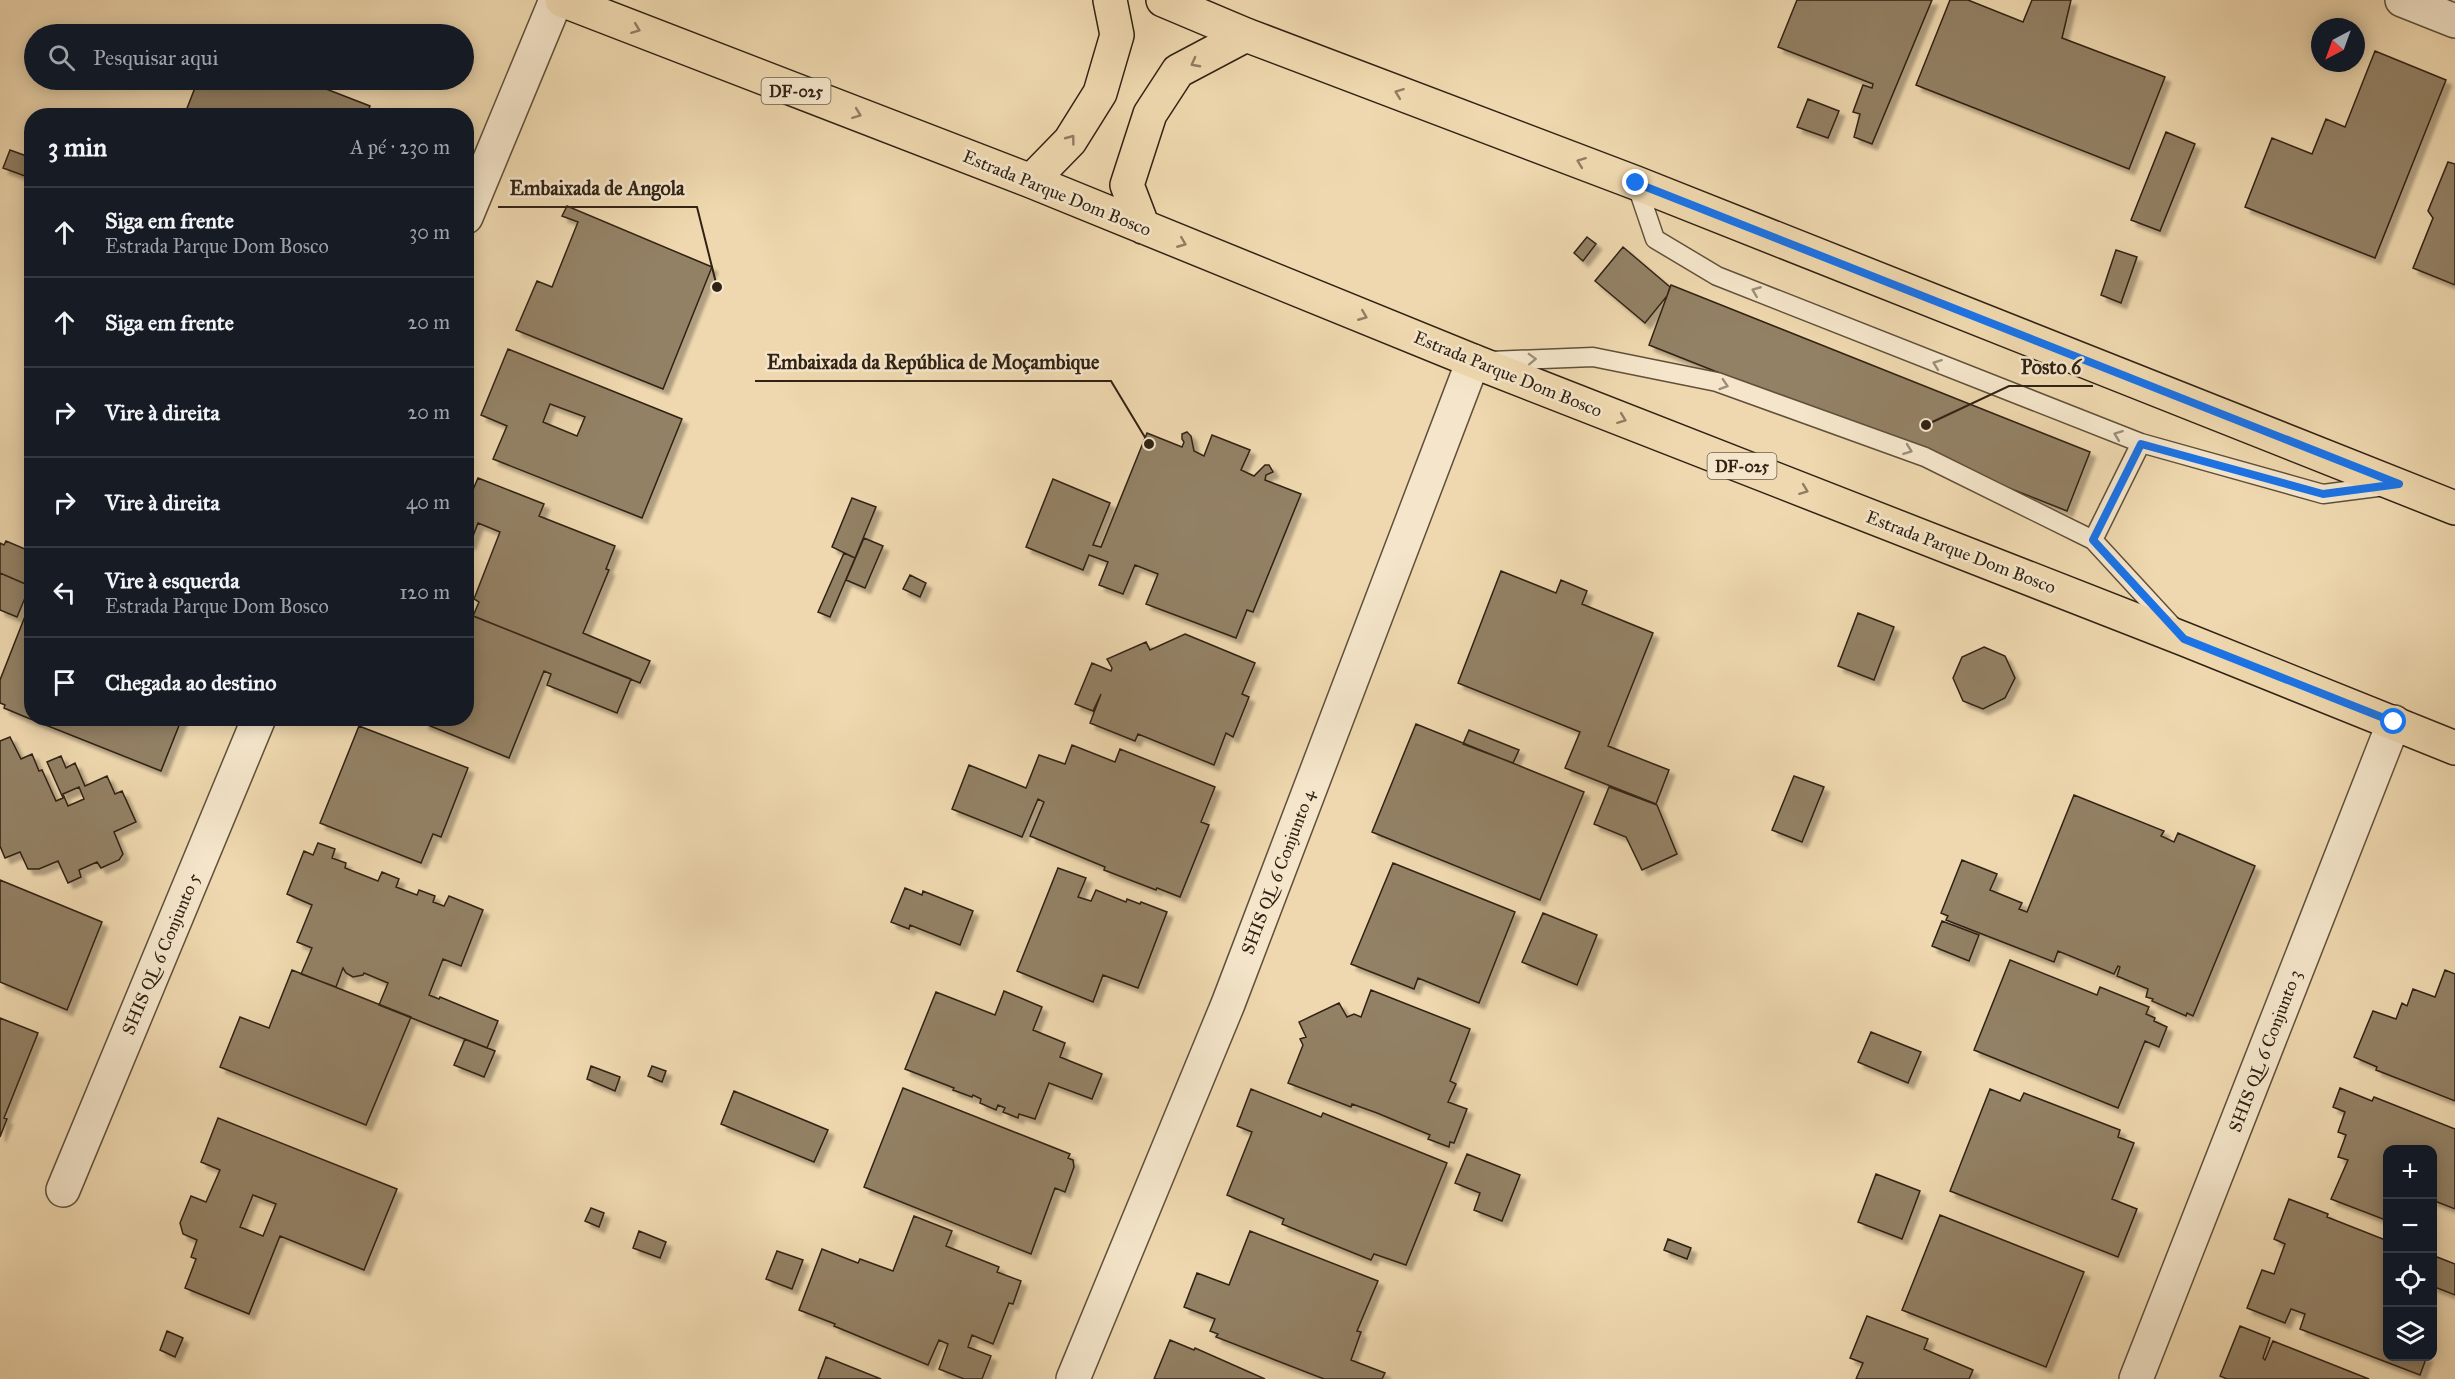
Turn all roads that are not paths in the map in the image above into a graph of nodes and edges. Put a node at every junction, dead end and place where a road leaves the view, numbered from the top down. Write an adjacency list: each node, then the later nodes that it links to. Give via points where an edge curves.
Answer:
1 (556, 0): 10 (street)
2 (562, 0): 8 (main road, Estrada Parque Dom Bosco / DF-025, one-way to 8)
3 (1110, 0): 8 (main road, one-way to 3, via 1070,141 1100,93 1117,35)
4 (1163, 0): 7 (main road)
5 (2402, 0): 6 (street)
6 (2455, 21)
7 (1246, 35): 9 (main road, one-way to 7); 11 (main road, one-way to 11, via 1178,71 1150,114 1127,185)
8 (1031, 181): 11 (main road, Estrada Parque Dom Bosco / DF-025)
9 (1636, 183): 13 (lane, one-way to 9, via 1717,276 1655,239); 14 (main road)
10 (474, 198)
11 (1143, 227): 12 (main road, Estrada Parque Dom Bosco / DF-025, one-way to 12)
12 (1473, 361): 16 (lane, one-way to 16, via 1593,357 1717,382 1925,457); 17 (main road, Estrada Parque Dom Bosco / DF-025, one-way to 17); 22 (street, SHIS QL 6 Conjunto 4, via 1228,1004)
13 (2141, 444): 14 (lane, via 2323,494); 16 (lane)
14 (2399, 484): 15 (main road)
15 (2455, 507)
16 (2093, 540): 17 (lane)
17 (2184, 639): 18 (main road, Estrada Parque Dom Bosco / DF-025)
18 (2394, 722): 20 (main road, Estrada Parque Dom Bosco / DF-025); 23 (street, SHIS QL 6 Conjunto 3)
19 (256, 726): 21 (street, SHIS QL 6 Conjunto 5)
20 (2455, 748)
21 (63, 1190)
22 (1073, 1379)
23 (2136, 1379)

